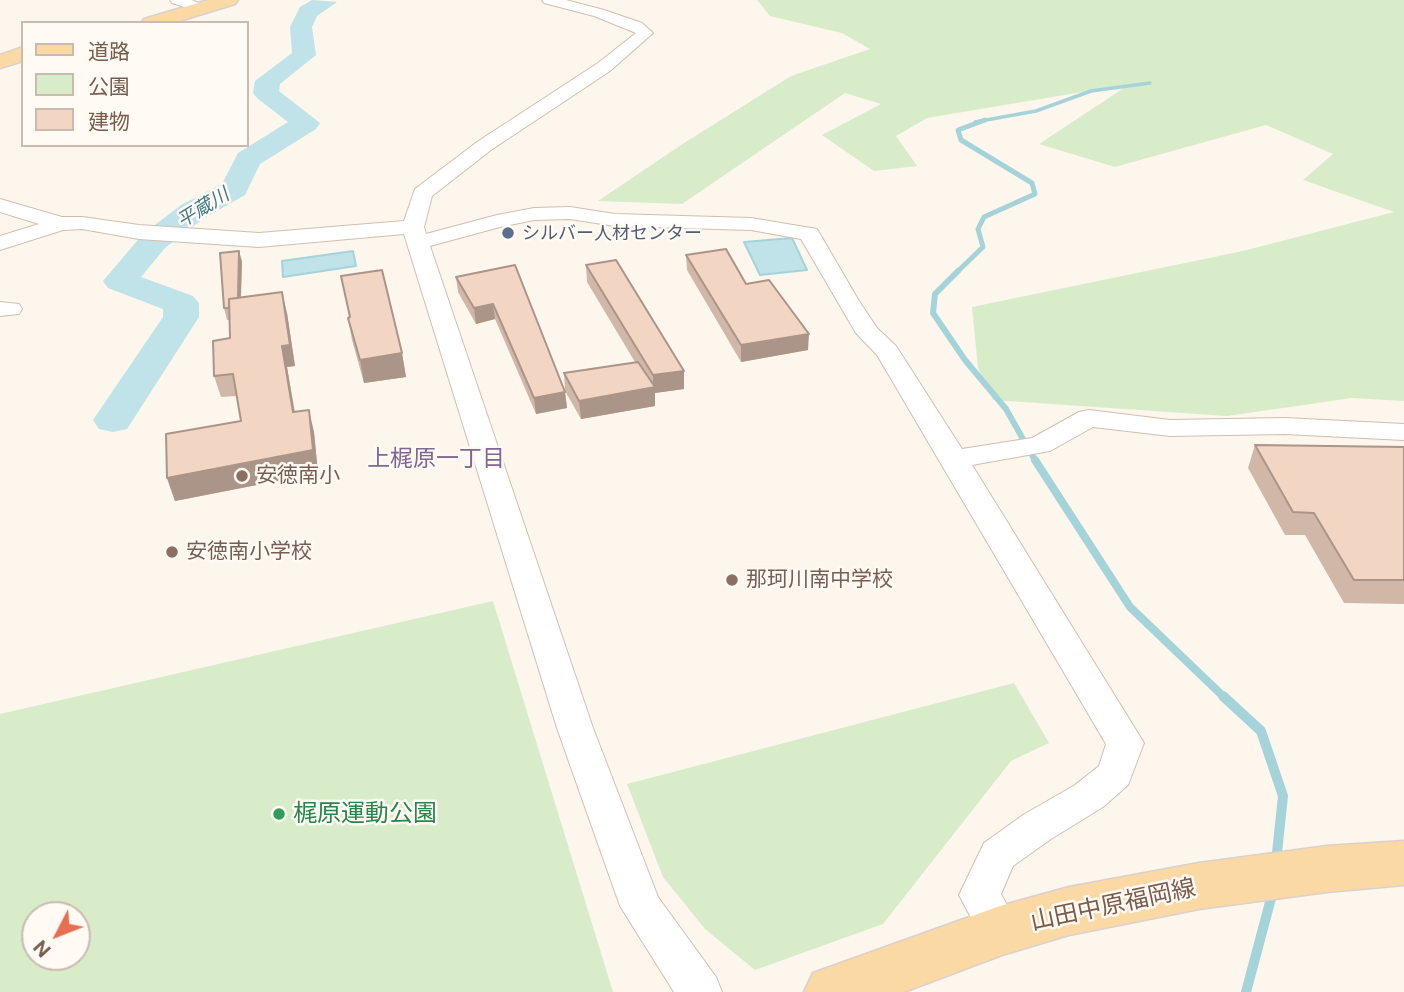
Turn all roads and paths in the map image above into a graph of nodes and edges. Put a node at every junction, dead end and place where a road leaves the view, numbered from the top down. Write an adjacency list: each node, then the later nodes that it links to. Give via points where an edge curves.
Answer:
1 (177, 0): 4 (street)
2 (229, 0): 4 (main road)
3 (549, 0): 10 (street, via 637,26 645,33 604,67 422,193)
4 (204, 9): 5 (main road)
5 (159, 21)
6 (21, 54): 7 (main road)
7 (0, 62)
8 (0, 205): 9 (street)
9 (61, 224): 10 (street, via 259,240); 11 (street)
10 (415, 235): 13 (street, via 497,220 570,214 803,231); 16 (street, via 575,728 641,906)
11 (0, 243)
12 (1404, 432): 13 (street, via 1285,426 1170,428 1089,418 1040,445)
13 (954, 458): 15 (street, via 1125,743 1115,774 998,855 981,895)
14 (1404, 863): 15 (main road, 山田中原福岡線, via 1199,886 1069,911)
15 (1000, 931): 17 (main road, 山田中原福岡線)
16 (700, 992)
17 (833, 992)

